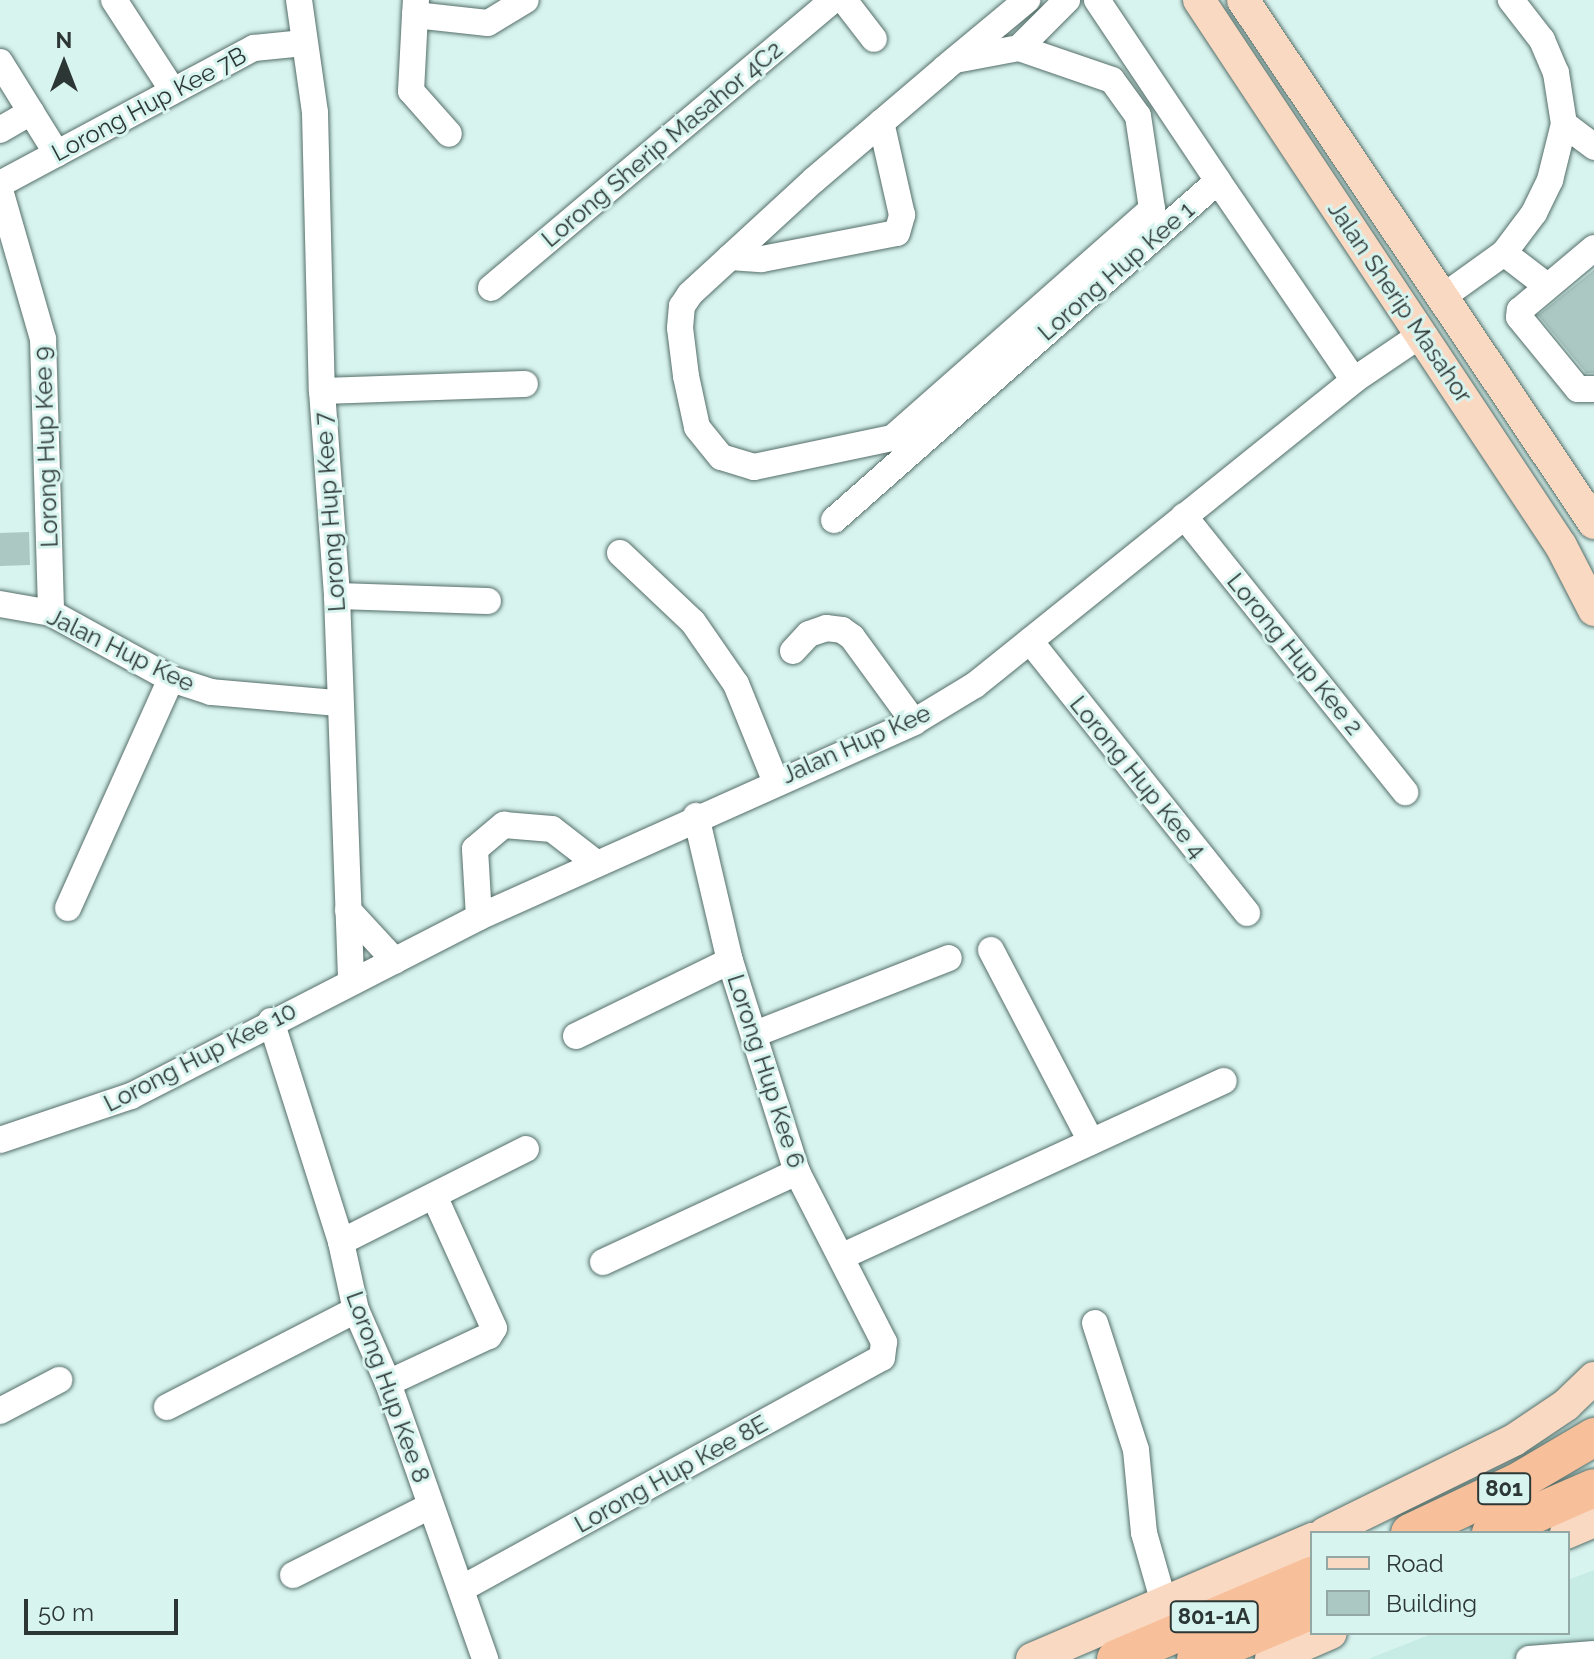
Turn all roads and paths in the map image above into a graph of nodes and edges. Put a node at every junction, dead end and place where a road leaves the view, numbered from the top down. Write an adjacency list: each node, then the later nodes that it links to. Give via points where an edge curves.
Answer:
1 (114, 0): 18 (street)
2 (299, 0): 14 (street, Lorong Hup Kee 7)
3 (526, 0): 12 (street, via 488,23)
4 (833, 0): 32 (street, Lorong Sherip Masahor 4C2)
5 (844, 0): 13 (street)
6 (1027, 0): 16 (street)
7 (1067, 0): 15 (street)
8 (1097, 0): 26 (street)
9 (1199, 0): 34 (main road, Jalan Sherip Masahor)
10 (1243, 0): 33 (main road, Jalan Sherip Masahor)
11 (1511, 0): 21 (street, via 1542,40 1556,73)
12 (415, 8): 23 (street, via 411,91)
13 (874, 39)
14 (304, 43): 18 (street, Lorong Hup Kee 7B, via 254,48); 38 (street, Lorong Hup Kee 7, via 315,113)
15 (1019, 48): 16 (street); 30 (street, via 1112,80 1127,97 1138,116 1152,209 892,438 861,449 754,467 721,457 706,445 686,376 682,306 702,278)
16 (955, 60): 20 (street)
17 (0, 62): 19 (street)
18 (173, 91): 25 (street, Lorong Hup Kee 7B)
19 (31, 112): 22 (street); 25 (street)
20 (881, 122): 30 (street); 30 (street, via 902,215 897,233 762,259)
21 (1564, 124): 24 (street); 29 (street, via 1550,180)
22 (0, 130)
23 (449, 134)
24 (1594, 147)
25 (57, 154): 27 (street, Lorong Hup Kee 7B)
26 (1218, 181): 35 (street, Lorong Hup Kee 1); 40 (street, Lorong Hup Kee 1)
27 (0, 187): 47 (street, Lorong Hup Kee 9, via 43,339)
28 (1594, 248): 31 (street)
29 (1504, 253): 31 (street); 33 (street)
30 (730, 257)
31 (1547, 286): 37 (street, via 1519,317 1578,389)
32 (491, 288)
33 (1444, 296): 41 (main road, Jalan Sherip Masahor)
34 (1422, 334): 35 (street, Jalan Hup Kee); 46 (main road, Jalan Sherip Masahor, via 1561,546)
35 (1354, 380): 39 (street, Jalan Hup Kee)
36 (525, 384): 38 (street)
37 (1594, 389)
38 (322, 391): 43 (street, Lorong Hup Kee 7)
39 (1184, 516): 48 (street, Jalan Hup Kee); 54 (street, Lorong Hup Kee 2)
40 (834, 520)
41 (1594, 523)
42 (620, 553): 53 (street, via 693,622 736,684)
43 (337, 596): 44 (street); 51 (street, Lorong Hup Kee 7)
44 (488, 601)
45 (0, 604): 47 (street, Jalan Hup Kee)
46 (1594, 610)
47 (51, 613): 50 (street, Jalan Hup Kee)
48 (1030, 641): 52 (street, Jalan Hup Kee, via 975,685); 59 (street, Lorong Hup Kee 4)
49 (793, 651): 52 (street, via 809,634 842,630)
50 (171, 679): 51 (street, Jalan Hup Kee, via 211,692); 57 (street)
51 (337, 703): 58 (street, Lorong Hup Kee 7)
52 (914, 722): 53 (street, Jalan Hup Kee)
53 (775, 780): 55 (street, Jalan Hup Kee)
54 (1405, 792)
55 (696, 816): 56 (street, Jalan Hup Kee); 64 (street, Lorong Hup Kee 6)
56 (596, 863): 60 (street, Jalan Hup Kee); 60 (street, via 552,829 504,825 475,849)
57 (68, 908)
58 (348, 910): 63 (street); 65 (street, Lorong Hup Kee 7)
59 (1247, 913)
60 (479, 917): 63 (street, Jalan Hup Kee)
61 (991, 950): 71 (street)
62 (949, 958): 67 (street)
63 (395, 961): 65 (street, Jalan Hup Kee)
64 (730, 961): 67 (street, Lorong Hup Kee 6); 68 (street)
65 (351, 982): 66 (street, Lorong Hup Kee 10)
66 (271, 1021): 70 (street, Lorong Hup Kee 10, via 131,1096); 75 (street, Lorong Hup Kee 8)
67 (755, 1034): 73 (street, Lorong Hup Kee 6)
68 (576, 1036)
69 (1224, 1081): 71 (street)
70 (0, 1140)
71 (1091, 1141): 76 (street)
72 (526, 1149): 74 (street)
73 (797, 1172): 76 (street, Lorong Hup Kee 6); 77 (street)
74 (434, 1196): 75 (street); 83 (street, via 494,1328 489,1336)
75 (341, 1242): 78 (street, Lorong Hup Kee 8)
76 (843, 1256): 80 (street, Lorong Hup Kee 6, via 884,1342)
77 (603, 1262)
78 (356, 1310): 83 (street, Lorong Hup Kee 8); 84 (street)
79 (1095, 1323): 100 (street, via 1136,1450 1144,1533)
80 (882, 1358): 99 (street, Lorong Hup Kee 8E)
81 (1594, 1378): 87 (main road)
82 (59, 1380): 86 (street)
83 (388, 1383): 90 (street, Lorong Hup Kee 8)
84 (167, 1407)
85 (1594, 1409): 87 (main road)
86 (0, 1411)
87 (1557, 1411): 92 (main road, via 1460,1471)
88 (1594, 1437): 93 (highway, 801, via 1516,1483)
89 (1594, 1488): 94 (highway, 801)
90 (430, 1506): 97 (street); 99 (street, Lorong Hup Kee 8)
91 (1594, 1521): 95 (main road)
92 (1329, 1531)
93 (1414, 1531)
94 (1496, 1531)
95 (1570, 1531)
96 (1310, 1540): 100 (main road)
97 (293, 1575)
98 (1310, 1577): 107 (highway, 801-1A)
99 (461, 1589): 105 (street, Lorong Hup Kee 8)
100 (1164, 1603): 106 (main road)
101 (1310, 1611): 108 (highway)
102 (1327, 1635): 109 (main road)
103 (1330, 1635): 110 (street)
104 (1594, 1654): 111 (street)
105 (485, 1659)
106 (1032, 1659)
107 (1116, 1659)
108 (1196, 1659)
109 (1271, 1659)
110 (1309, 1659)
111 (1529, 1659)

